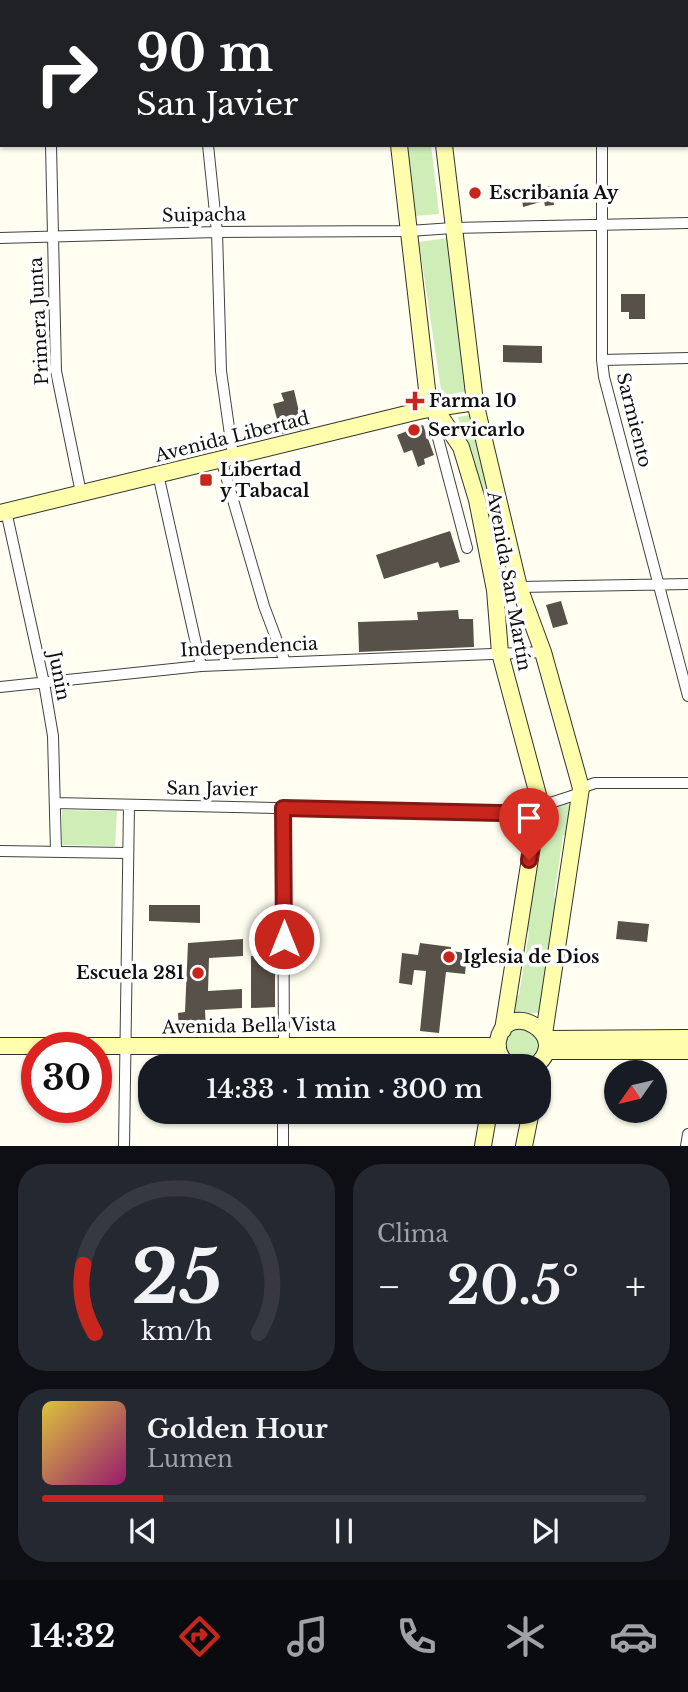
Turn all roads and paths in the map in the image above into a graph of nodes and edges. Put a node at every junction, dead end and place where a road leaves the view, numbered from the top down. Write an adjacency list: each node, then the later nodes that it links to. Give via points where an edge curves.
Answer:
1 (51, 147): 11 (street, Primera Junta)
2 (208, 147): 10 (street)
3 (399, 147): 9 (main road, Avenida San Martín)
4 (444, 147): 8 (main road, Avenida San Martín)
5 (602, 147): 7 (street, Sarmiento)
6 (688, 223): 7 (street, Suipacha)
7 (602, 224): 8 (street, Suipacha); 14 (street, Sarmiento)
8 (453, 228): 9 (street, Suipacha); 15 (main road, Avenida San Martín)
9 (409, 231): 10 (street, Suipacha); 16 (main road, Avenida San Martín, via 428,398)
10 (217, 232): 11 (street, Suipacha); 17 (street)
11 (52, 237): 12 (street, Suipacha); 19 (street, Primera Junta, via 55,371)
12 (0, 238)
13 (688, 358): 14 (street)
14 (602, 360): 23 (street, Sarmiento)
15 (475, 402): 16 (main road, Avenida Libertad); 24 (main road, Avenida San Martín)
16 (434, 409): 17 (main road, Avenida Libertad); 21 (street); 25 (main road, Avenida San Martín, via 461,447)
17 (227, 458): 18 (main road, Avenida Libertad); 28 (street, via 264,606)
18 (158, 474): 19 (main road, Avenida Libertad); 29 (street)
19 (81, 493): 20 (main road, Avenida Libertad)
20 (3, 512): 30 (street, Junin)
21 (467, 548)
22 (688, 584): 23 (street)
23 (660, 585): 24 (street); 32 (street, Sarmiento)
24 (519, 587): 25 (street); 26 (main road, Avenida San Martín)
25 (495, 590): 27 (main road, Avenida San Martín)
26 (543, 652): 27 (street, Independencia); 34 (main road, Avenida San Martín)
27 (500, 653): 28 (street, Independencia); 38 (main road, Avenida San Martín)
28 (285, 662): 29 (street, Independencia)
29 (201, 666): 30 (street, Independencia)
30 (44, 683): 31 (street, Independencia); 35 (street, Junin, via 53,736)
31 (0, 687)
32 (688, 696)
33 (688, 783): 34 (street, San Javier, via 596,783)
34 (581, 790): 38 (street, San Javier); 48 (main road, Avenida San Martín)
35 (55, 803): 36 (street, San Javier); 40 (street, Junin)
36 (129, 805): 37 (street, San Javier); 41 (street)
37 (283, 808): 38 (street, San Javier); 43 (street)
38 (539, 810): 47 (main road, Avenida San Martín)
39 (0, 851): 40 (street)
40 (56, 851): 41 (street)
41 (127, 853): 45 (street)
42 (688, 1038): 48 (main road)
43 (284, 1044): 45 (main road, Avenida Bella Vista); 47 (main road, Avenida Bella Vista); 49 (street)
44 (0, 1046): 45 (main road, Avenida Bella Vista)
45 (127, 1047): 54 (street)
46 (688, 1051): 48 (main road)
47 (501, 1052): 48 (main road, Avenida Bella Vista, via 517,1021 526,1021 539,1028)
48 (542, 1053)
49 (284, 1054)
50 (284, 1124): 55 (street)
51 (487, 1124): 56 (main road)
52 (528, 1124): 57 (main road)
53 (688, 1134): 58 (street)
54 (124, 1146)
55 (283, 1146)
56 (483, 1146)
57 (524, 1146)
58 (686, 1146)

